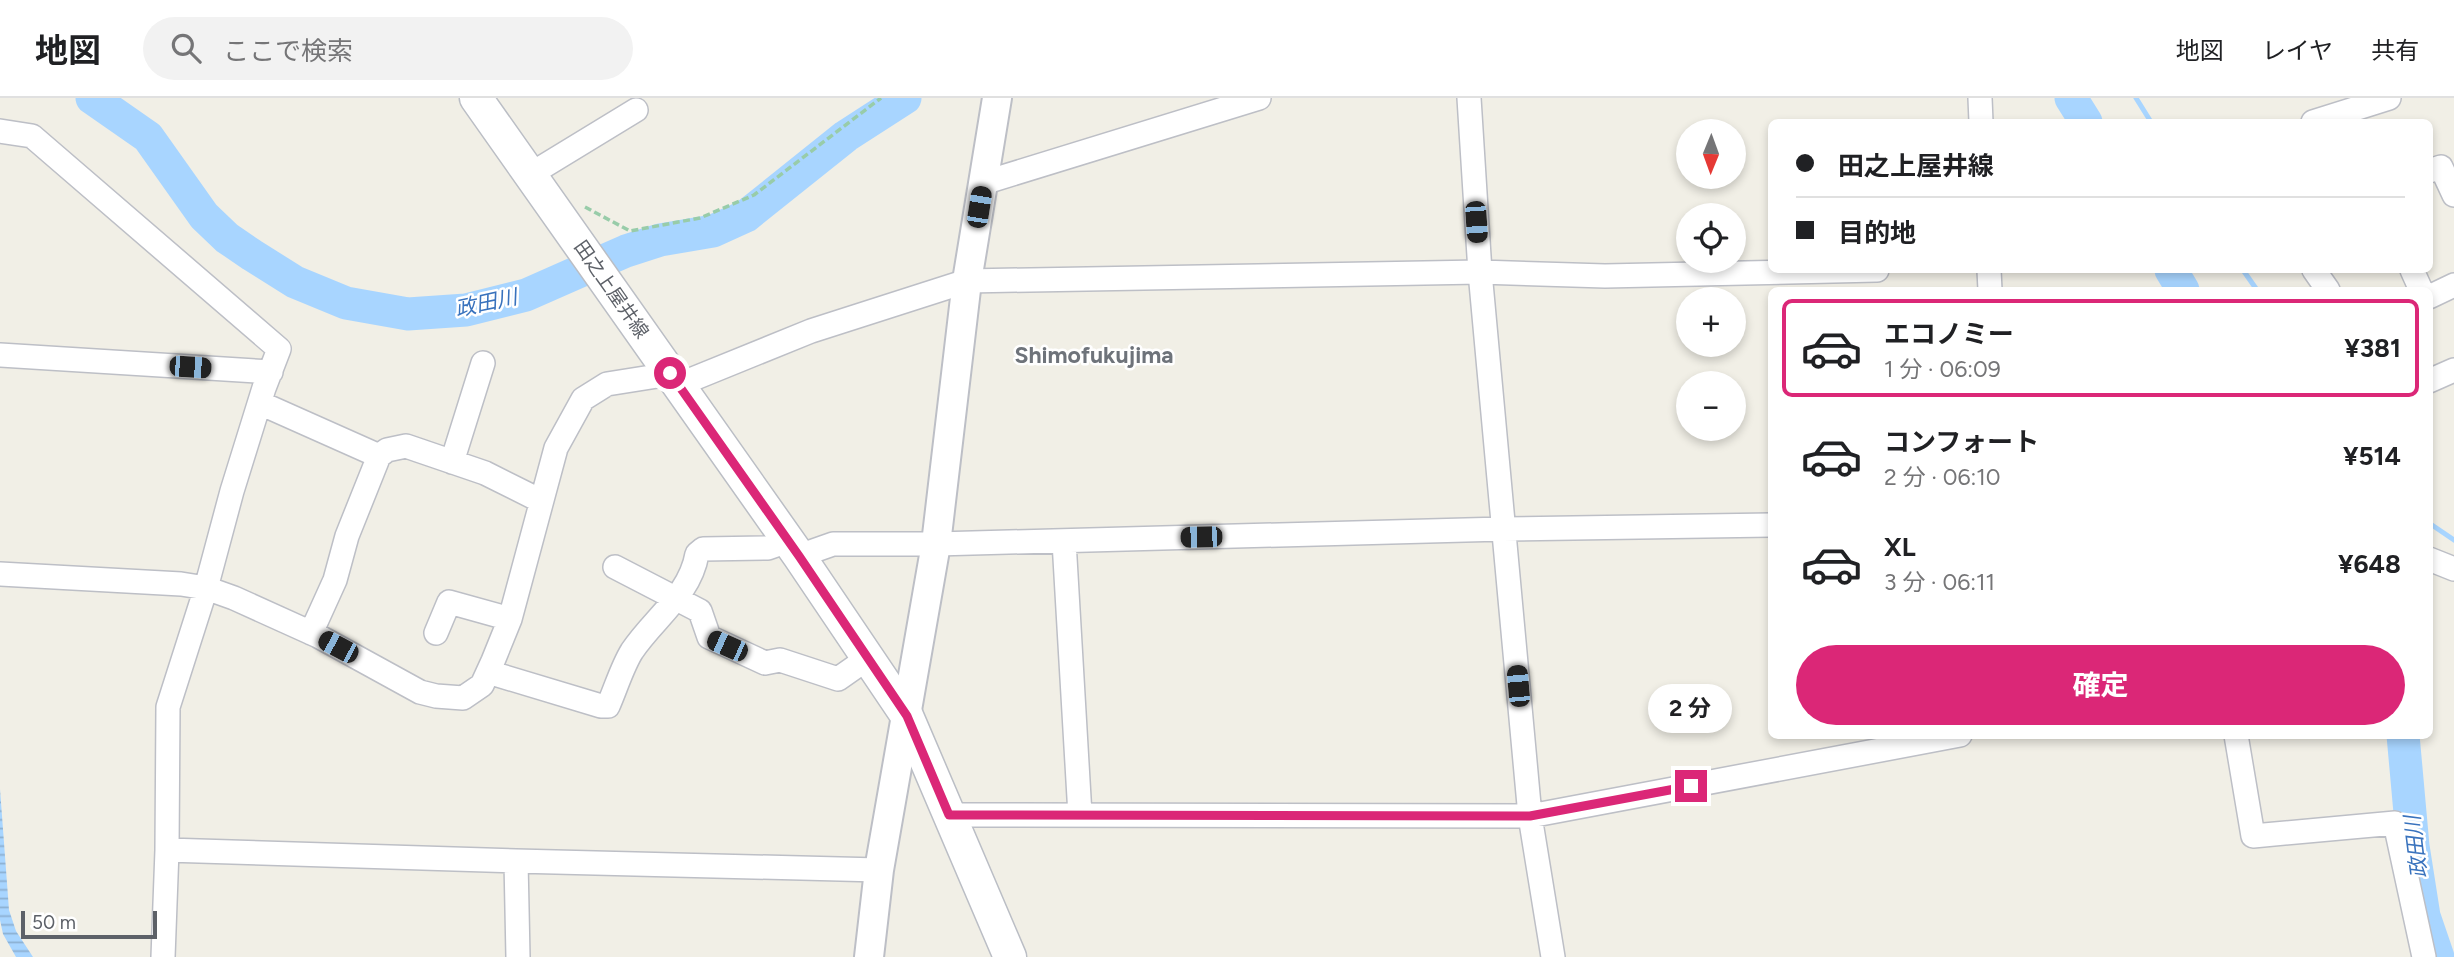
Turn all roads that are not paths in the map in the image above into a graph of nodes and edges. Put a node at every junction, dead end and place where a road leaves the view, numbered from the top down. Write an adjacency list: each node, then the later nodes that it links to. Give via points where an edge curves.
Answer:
1 (476, 98): 12 (main road, 田之上屋井線)
2 (997, 98): 13 (street)
3 (1259, 98): 13 (street)
4 (1469, 98): 15 (street)
5 (1980, 98): 9 (street)
6 (2389, 98): 8 (street)
7 (636, 110): 12 (street)
8 (2325, 112)
9 (1981, 119)
10 (0, 131): 23 (street, via 32,136 279,349)
11 (2433, 170): 14 (street, via 2441,167)
12 (531, 174): 24 (main road, 田之上屋井線)
13 (983, 183): 17 (street)
14 (2454, 195)
15 (1479, 272): 16 (street, via 1605,276); 17 (street); 31 (street)
16 (1768, 272)
17 (967, 281): 24 (street); 33 (street)
18 (2454, 285): 19 (street)
19 (2433, 296)
20 (0, 355): 23 (street)
21 (483, 363): 28 (street)
22 (2454, 370): 25 (street)
23 (271, 372): 26 (street)
24 (674, 379): 29 (street, via 607,384 583,398 556,447); 34 (main road, 田之上屋井線)
25 (2433, 379)
26 (260, 402): 27 (street); 39 (street)
27 (379, 456): 28 (street, via 406,446); 42 (street)
28 (452, 462): 29 (street)
29 (541, 501): 41 (street)
30 (1768, 525): 31 (street)
31 (1503, 529): 32 (street); 51 (street)
32 (1064, 541): 33 (street); 50 (street)
33 (936, 544): 34 (street); 46 (street)
34 (794, 548): 40 (street, via 703,549); 44 (main road, 田之上屋井線)
35 (2433, 561): 37 (street)
36 (615, 567): 40 (street)
37 (2454, 569)
38 (0, 574): 39 (street)
39 (206, 588): 42 (street); 52 (street, via 168,707)
40 (677, 599): 44 (street, via 701,611 709,637 765,663 780,660 838,679); 45 (street, via 632,652 608,706)
41 (510, 619): 43 (street, via 449,602); 45 (street)
42 (311, 633): 45 (street, via 420,692 436,696 463,698 482,685)
43 (436, 634)
44 (868, 658): 46 (main road, 田之上屋井線)
45 (488, 672)
46 (907, 716): 49 (main road, 田之上屋井線); 54 (street)
47 (1939, 739): 51 (street)
48 (2237, 739): 60 (street, via 2253,836 2395,823)
49 (949, 815): 50 (street); 58 (main road, 田之上屋井線)
50 (1080, 815): 51 (street)
51 (1530, 816): 59 (street)
52 (167, 850): 53 (street); 55 (street)
53 (516, 862): 54 (street); 56 (street)
54 (879, 870): 57 (street)
55 (163, 957)
56 (518, 957)
57 (869, 957)
58 (1010, 957)
59 (1553, 957)
60 (2424, 957)

